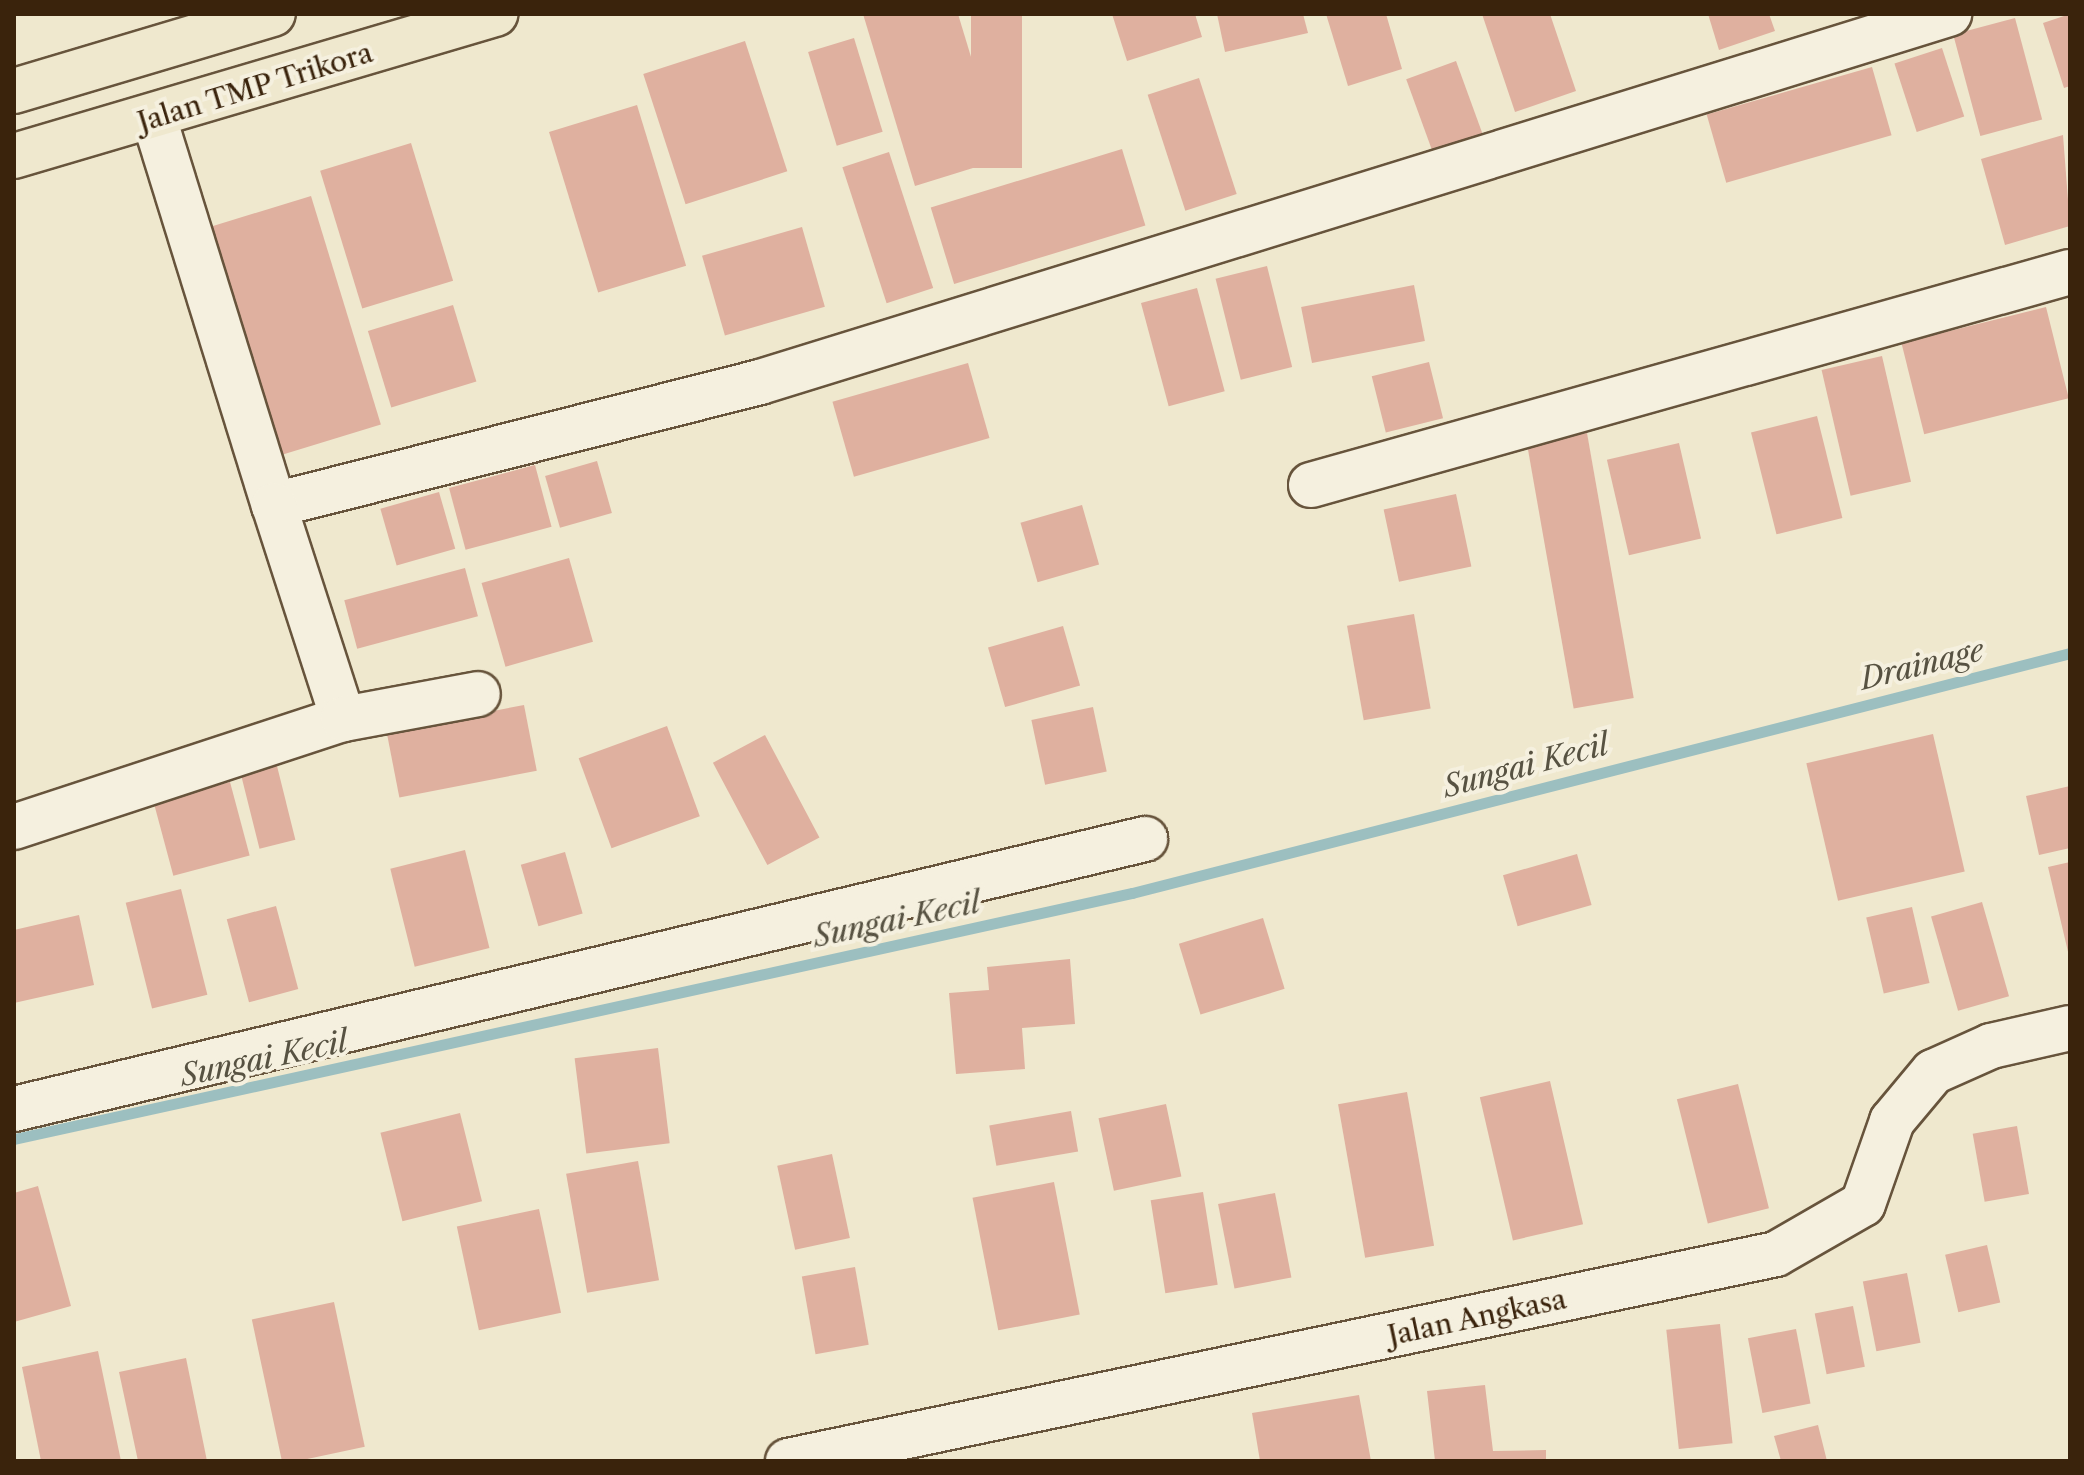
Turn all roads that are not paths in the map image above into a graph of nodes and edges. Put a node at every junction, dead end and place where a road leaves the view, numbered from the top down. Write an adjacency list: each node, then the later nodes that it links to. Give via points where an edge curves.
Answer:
1 (273, 14): 4 (highway)
2 (495, 14): 5 (highway, Jalan TMP Trikora)
3 (1949, 14): 9 (street, via 760,382)
4 (22, 89): 6 (highway)
5 (154, 118): 6 (highway, Jalan TMP Trikora); 9 (street)
6 (30, 152)
7 (2070, 272): 8 (street)
8 (1311, 485)
9 (274, 505): 11 (street)
10 (478, 694): 11 (street)
11 (343, 719): 12 (street)
12 (14, 827)
13 (1145, 839): 15 (street)
14 (2070, 1028): 16 (street, Jalan Angkasa, via 1991,1046 1933,1072 1892,1121 1863,1204 1776,1254)
15 (14, 1109)
16 (788, 1461)

